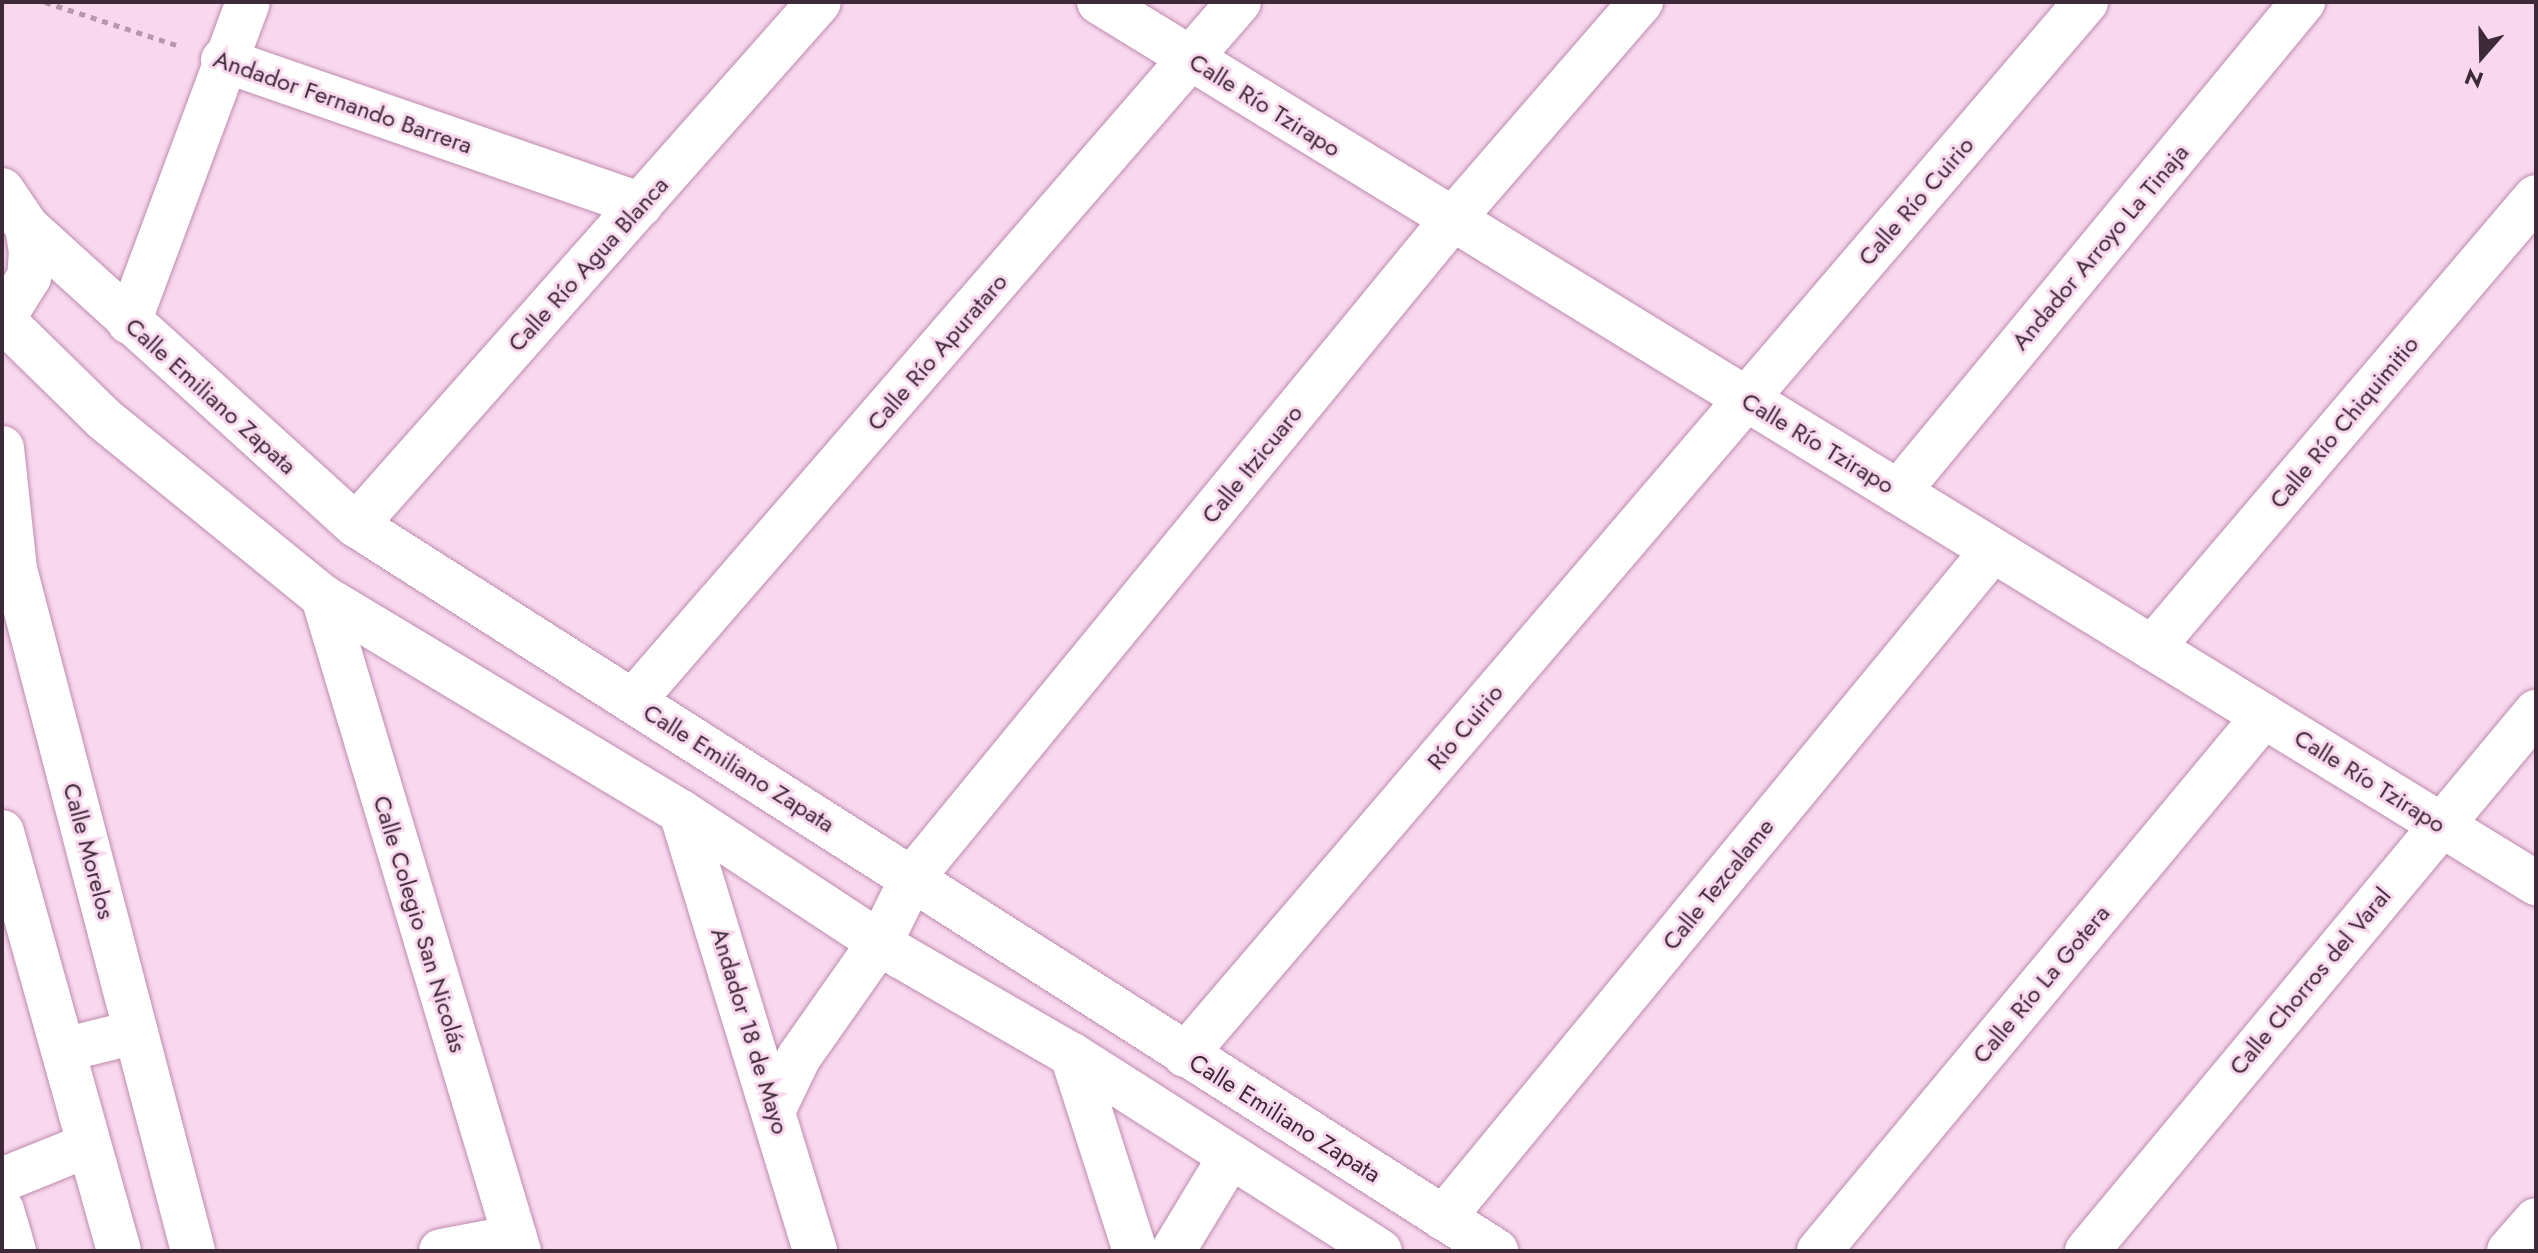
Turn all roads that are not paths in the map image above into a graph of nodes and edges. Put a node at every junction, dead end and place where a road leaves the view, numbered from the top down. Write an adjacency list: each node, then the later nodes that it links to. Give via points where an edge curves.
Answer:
1 (248, 2): 8 (street)
2 (819, 2): 12 (street, Calle Río Agua Blanca)
3 (1099, 2): 9 (street, Calle Río Tzirapo)
4 (1239, 2): 9 (street, Calle Río Apurataro)
5 (1641, 2): 13 (street, Calle Itzicuaro)
6 (2086, 2): 17 (street, Calle Río Cuirio)
7 (2303, 2): 19 (street, Andador Arroyo La Tinaja)
8 (223, 60): 12 (street, Andador Fernando Barrera); 16 (street)
9 (1191, 60): 13 (street, Calle Río Tzirapo); 24 (street, Calle Río Apurataro)
10 (2, 190): 14 (street, Calle Emiliano Zapata)
11 (2536, 197): 23 (street, Calle Río Chiquimitio)
12 (641, 205): 20 (street, Calle Río Agua Blanca)
13 (1452, 220): 17 (street, Calle Río Tzirapo); 30 (street, Calle Itzicuaro)
14 (27, 227): 15 (street, via 29,277); 16 (street, Calle Emiliano Zapata)
15 (2, 320): 22 (street, via 104,419)
16 (129, 322): 20 (street, Calle Emiliano Zapata)
17 (1745, 399): 19 (street, Calle Río Tzirapo); 36 (street, Río Cuirio)
18 (2, 448): 33 (street, Calle Morelos, via 15,569)
19 (1898, 492): 21 (street, Calle Río Tzirapo)
20 (356, 525): 24 (street, Calle Emiliano Zapata)
21 (1993, 550): 23 (street, Calle Río Tzirapo); 42 (street, Calle Tezcalame)
22 (323, 597): 27 (street); 44 (street, Calle Colegio San Nicolás)
23 (2152, 648): 26 (street, Calle Río Tzirapo)
24 (633, 701): 30 (street, Calle Emiliano Zapata)
25 (2536, 712): 28 (street, Calle Chorros del Varal)
26 (2264, 716): 28 (street, Calle Río Tzirapo); 54 (street, Calle Río La Gotera)
27 (681, 812): 32 (street); 37 (street, Andador 18 de Mayo)
28 (2440, 825): 31 (street, Calle Río Tzirapo); 55 (street, Calle Chorros del Varal)
29 (2, 832): 34 (street)
30 (912, 878): 32 (street, Calle Itzicuaro); 36 (street, Calle Emiliano Zapata)
31 (2536, 883)
32 (882, 939): 35 (street, via 902,957); 37 (street, Calle Itzicuaro, via 799,1057)
33 (136, 1032): 34 (street); 47 (street, Calle Morelos)
34 (63, 1050): 38 (street)
35 (1072, 1055): 39 (street); 50 (street)
36 (1185, 1055): 42 (street, Calle Emiliano Zapata)
37 (775, 1107): 49 (street, Andador 18 de Mayo)
38 (88, 1145): 40 (street); 46 (street)
39 (1230, 1157): 51 (street); 52 (street)
40 (2, 1180)
41 (2, 1210): 45 (street)
42 (1443, 1218): 53 (street, Calle Emiliano Zapata)
43 (2536, 1220): 56 (street)
44 (517, 1244): 48 (street)
45 (14, 1251)
46 (119, 1251)
47 (193, 1251)
48 (441, 1251)
49 (815, 1251)
50 (1135, 1251)
51 (1173, 1251)
52 (1380, 1251)
53 (1496, 1251)
54 (1819, 1251)
55 (2087, 1251)
56 (2509, 1251)

